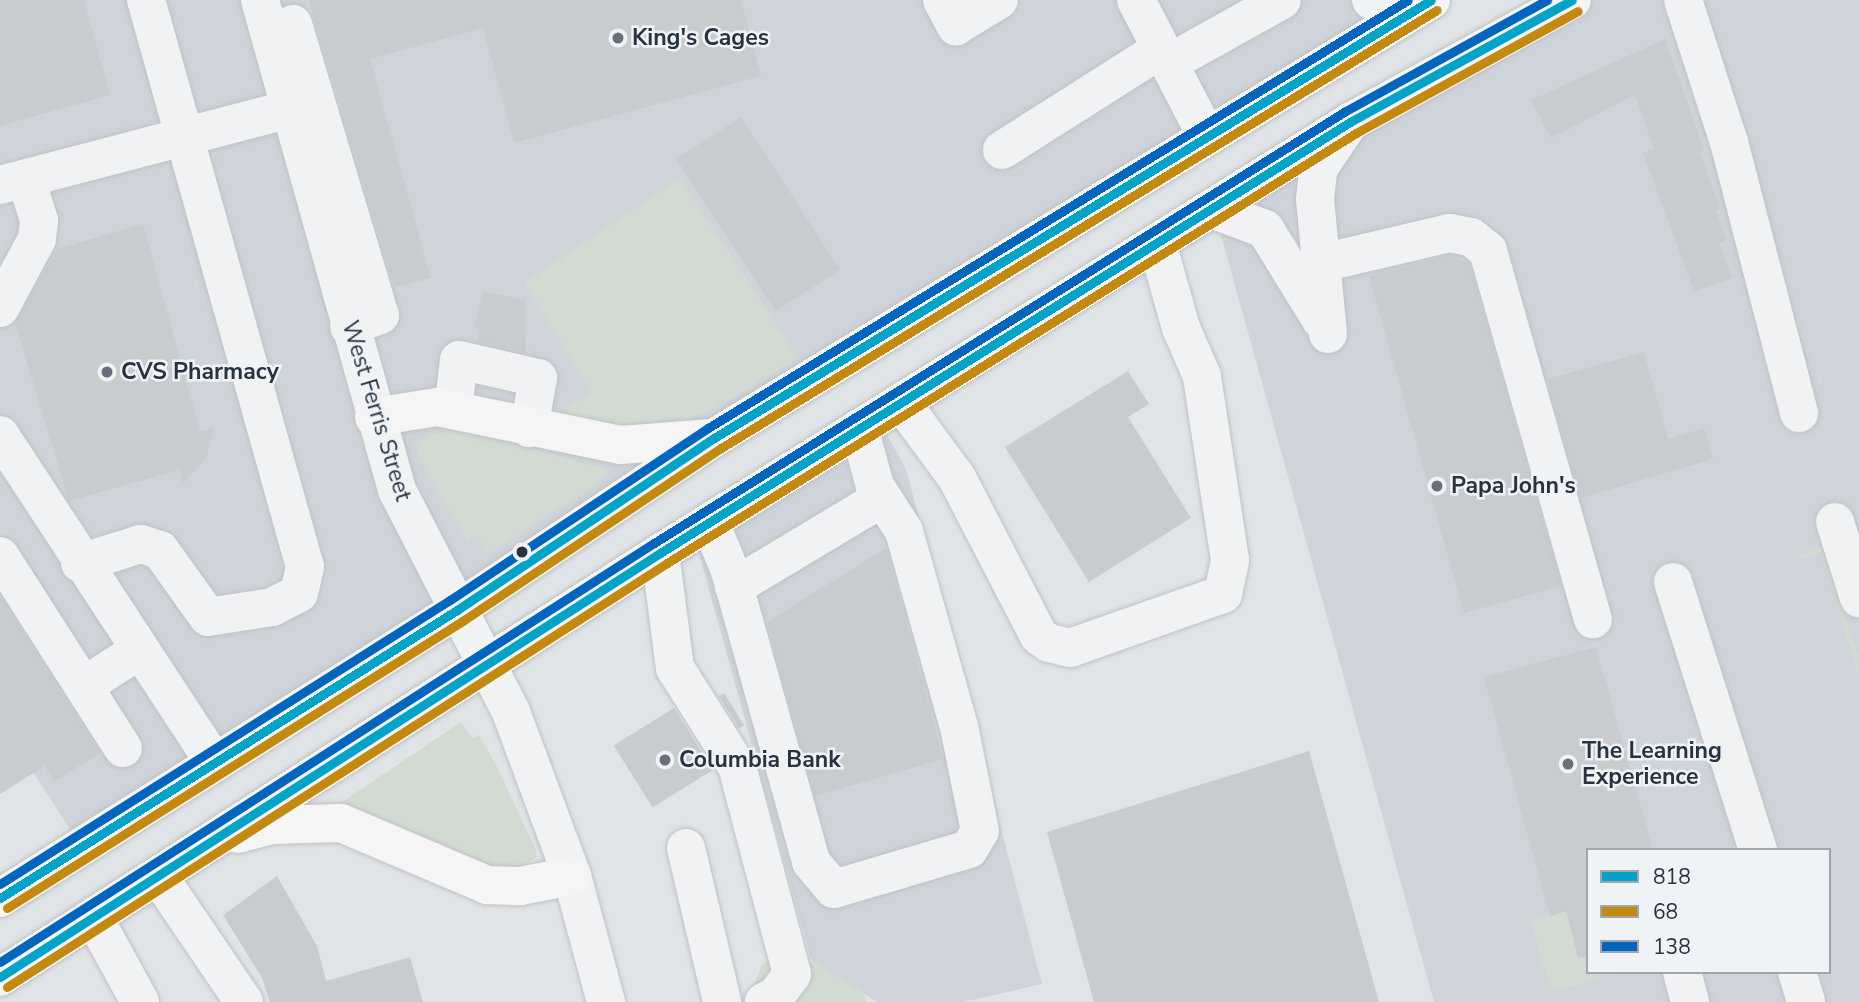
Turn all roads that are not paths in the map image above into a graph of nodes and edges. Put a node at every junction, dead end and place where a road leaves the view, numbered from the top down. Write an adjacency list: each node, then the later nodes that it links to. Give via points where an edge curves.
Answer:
1 (146, 0): 14 (street)
2 (260, 0): 12 (street, West Ferris Street)
3 (286, 0): 22 (street, via 380,315)
4 (942, 0): 5 (street, via 956,26)
5 (999, 0)
6 (1136, 0): 11 (street)
7 (1282, 0): 11 (street)
8 (1572, 0): 13 (highway)
9 (1683, 0): 25 (street, via 1729,142)
10 (1401, 6): 15 (highway)
11 (1165, 56): 15 (street); 16 (street)
12 (290, 109): 14 (street); 22 (street, West Ferris Street)
13 (1350, 122): 18 (highway); 20 (street, via 1318,169 1315,200)
14 (181, 135): 17 (street); 36 (street, via 305,567 299,593 272,607 208,617 160,550 141,544)
15 (1207, 137): 30 (highway)
16 (1002, 149)
17 (13, 182): 21 (street, via 39,220 37,239)
18 (1214, 210): 19 (highway); 20 (street, via 1265,229 1328,334)
19 (1157, 243): 23 (highway); 23 (street, via 1181,328 1202,376 1230,560 1223,594 1070,648 1049,643 1039,636 957,478)
20 (1322, 263): 41 (street, via 1450,233 1471,237 1488,251)
21 (0, 308)
22 (349, 327): 26 (street, West Ferris Street)
23 (901, 402): 28 (highway)
24 (453, 410): 26 (highway, via 420,408); 27 (highway); 27 (street, via 459,360 538,378)
25 (1799, 413)
26 (374, 417): 40 (street, West Ferris Street, via 397,490)
27 (529, 428): 30 (highway, via 620,445)
28 (859, 428): 31 (street); 32 (highway)
29 (0, 435): 36 (street)
30 (714, 438): 40 (highway)
31 (883, 498): 38 (street); 38 (street, via 904,531 959,726 980,831 969,849 834,889 811,862)
32 (710, 522): 34 (highway); 38 (street)
33 (1835, 522): 39 (street)
34 (660, 553): 43 (highway); 61 (street, via 675,668 737,766 792,974 777,995)
35 (0, 556): 44 (street)
36 (80, 563): 42 (street)
37 (1673, 582): 49 (street)
38 (734, 587)
39 (1859, 598)
40 (457, 610): 43 (street, West Ferris Street); 46 (highway)
41 (1593, 620)
42 (138, 651): 44 (street); 46 (street)
43 (487, 663): 47 (highway); 50 (street, West Ferris Street, via 511,712)
44 (84, 686): 45 (street)
45 (123, 748)
46 (215, 763): 52 (highway)
47 (223, 837): 50 (highway, via 271,825 341,823 486,885 520,886); 51 (highway)
48 (686, 848): 60 (street)
49 (1757, 848)
50 (572, 876): 59 (street, West Ferris Street)
51 (159, 877): 53 (highway); 58 (street)
52 (0, 898)
53 (94, 918): 56 (highway); 57 (street)
54 (1683, 974): 62 (street)
55 (1798, 974): 63 (street)
56 (0, 977)
57 (140, 1002)
58 (244, 1002)
59 (606, 1002)
60 (722, 1002)
61 (764, 1002)
62 (1690, 1002)
63 (1806, 1002)

